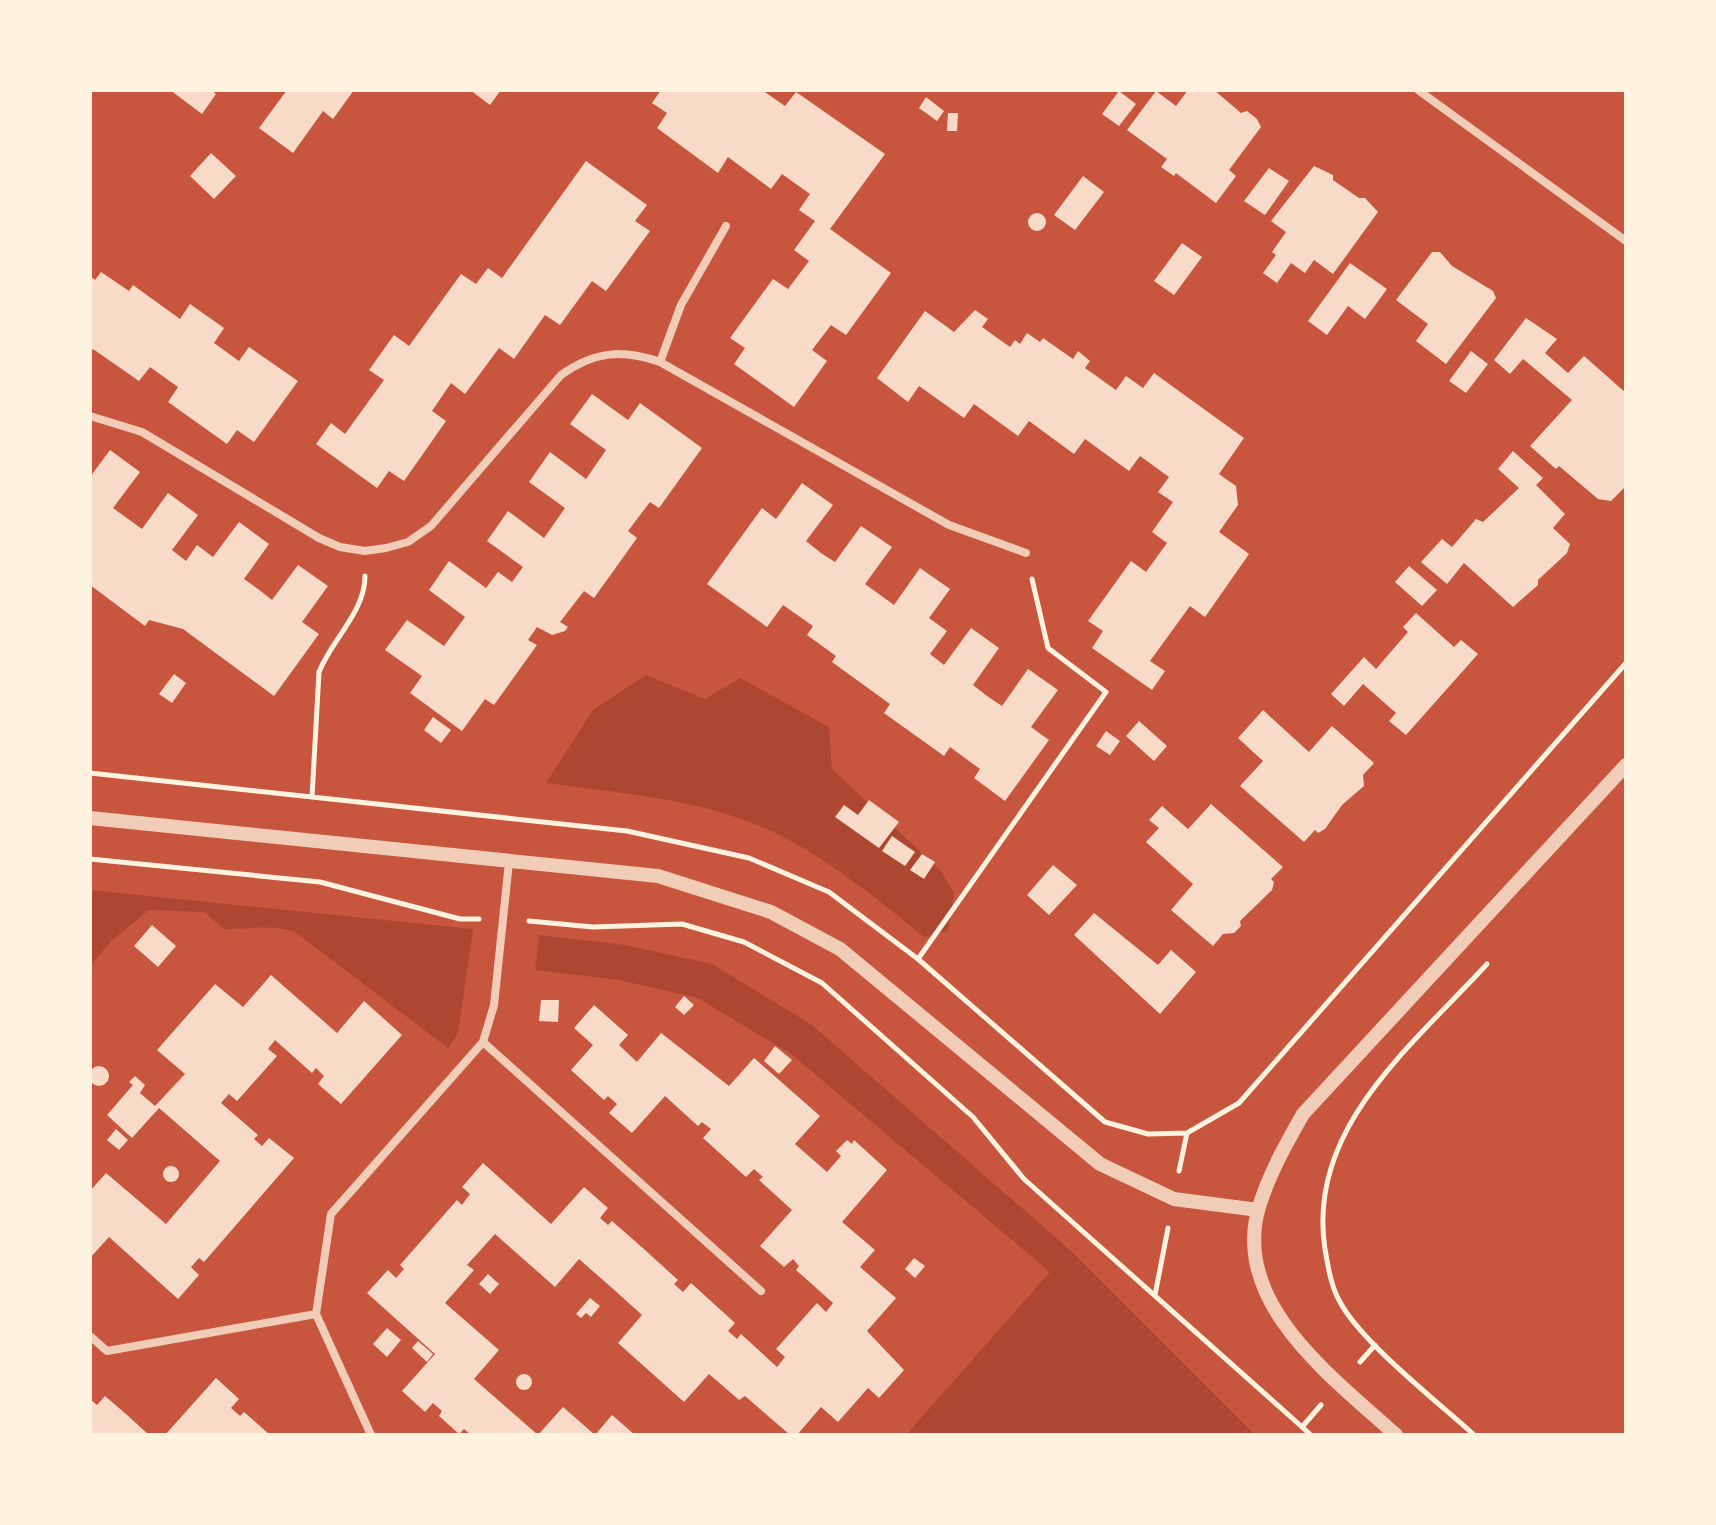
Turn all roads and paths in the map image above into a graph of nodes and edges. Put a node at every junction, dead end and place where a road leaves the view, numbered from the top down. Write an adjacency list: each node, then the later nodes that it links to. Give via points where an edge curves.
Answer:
1 (1418, 90): 3 (street)
2 (726, 226): 4 (street, via 681,305)
3 (1626, 241)
4 (660, 362): 6 (street, via 634,353 582,360 561,375 431,526 408,542); 7 (street, via 949,525)
5 (90, 416): 6 (street, via 142,432 319,538)
6 (365, 551): 10 (path, via 365,595 319,672)
7 (1026, 553): 16 (path, via 1048,648 1106,692)
8 (1626, 663): 18 (path, via 1239,1103)
9 (1626, 765): 19 (street, via 1303,1114 1279,1155)
10 (312, 797)
11 (90, 818): 13 (street)
12 (90, 859): 14 (path, via 320,882 460,919)
13 (509, 862): 14 (street); 19 (street, via 658,876 771,912 840,949 1100,1164 1174,1199)
14 (503, 918): 17 (street, via 494,1005); 24 (path, via 593,927 682,924 744,942 822,983 973,1117 1024,1179)
15 (1498, 953): 26 (path, via 1359,1105 1332,1160 1322,1230 1340,1303 1375,1345)
16 (918, 959)
17 (483, 1042): 20 (street); 21 (street, via 331,1214)
18 (1187, 1133)
19 (1258, 1210): 25 (street, via 1263,1286 1275,1311 1293,1338)
20 (761, 1291)
21 (316, 1314): 22 (street, via 107,1351); 23 (street)
22 (90, 1336)
23 (371, 1435)
24 (1311, 1435)
25 (1396, 1435)
26 (1474, 1435)

